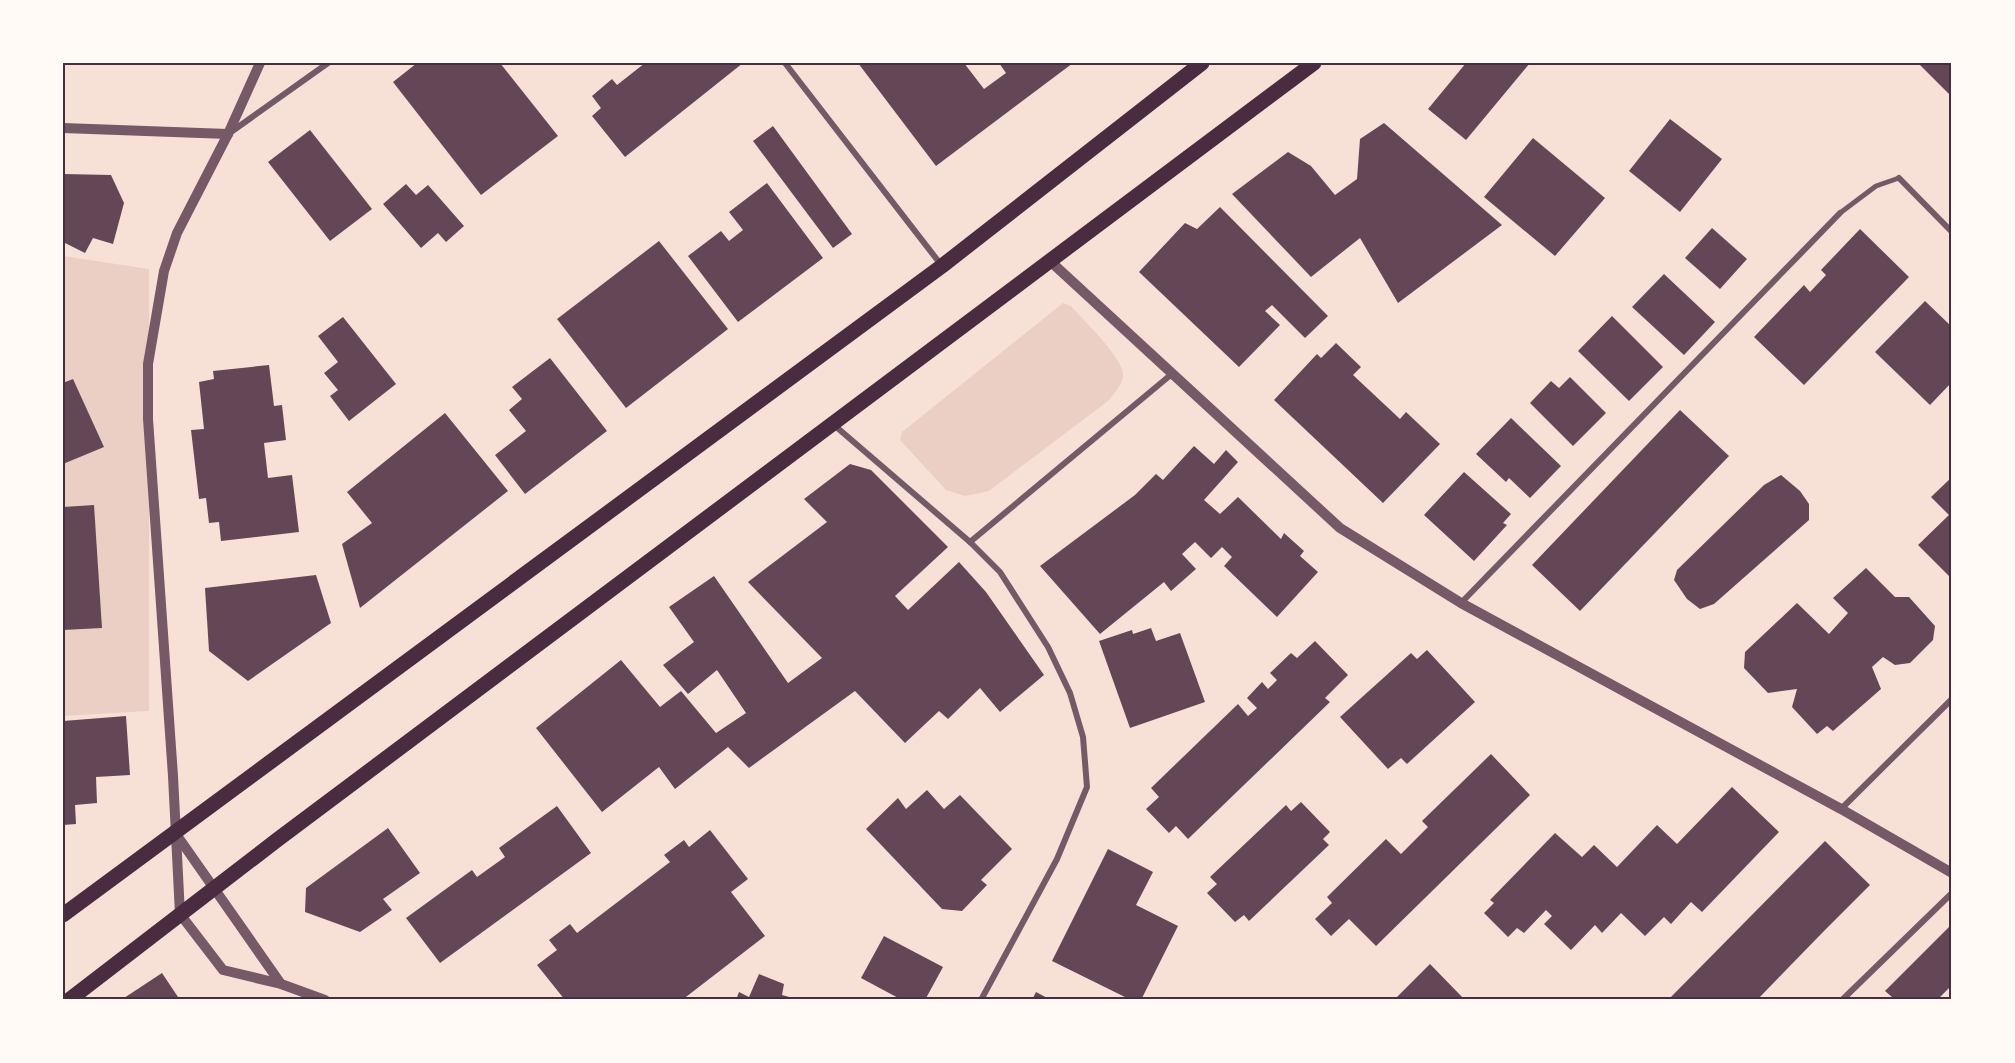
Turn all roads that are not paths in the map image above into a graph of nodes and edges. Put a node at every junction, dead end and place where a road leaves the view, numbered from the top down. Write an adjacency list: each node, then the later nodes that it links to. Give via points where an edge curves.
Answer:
1 (260, 63): 7 (street)
2 (328, 63): 7 (street)
3 (785, 63): 12 (street)
4 (1202, 63): 12 (main road)
5 (1314, 63): 11 (main road)
6 (63, 128): 7 (street)
7 (228, 134): 19 (street, via 177,232 164,271 148,364 148,418)
8 (1899, 178): 9 (street, via 1876,186); 10 (street)
9 (1840, 213): 16 (street)
10 (1952, 232)
11 (1050, 261): 13 (street); 14 (main road)
12 (942, 266): 19 (main road)
13 (1174, 372): 15 (street); 16 (street, via 1340,528)
14 (833, 424): 15 (street); 21 (main road)
15 (970, 542): 28 (street, via 1000,572 1048,646 1070,693 1083,737 1087,787 1056,859)
16 (1461, 603): 18 (street)
17 (1952, 699): 18 (street)
18 (1841, 810): 20 (street)
19 (176, 833): 21 (street); 23 (street); 24 (main road)
20 (1952, 873)
21 (214, 888): 23 (main road); 25 (street)
22 (1952, 893): 29 (street)
23 (180, 914): 25 (street, via 224,970); 26 (main road)
24 (63, 915)
25 (280, 984): 27 (street)
26 (69, 1000)
27 (325, 1000)
28 (981, 1000)
29 (1842, 1000)

